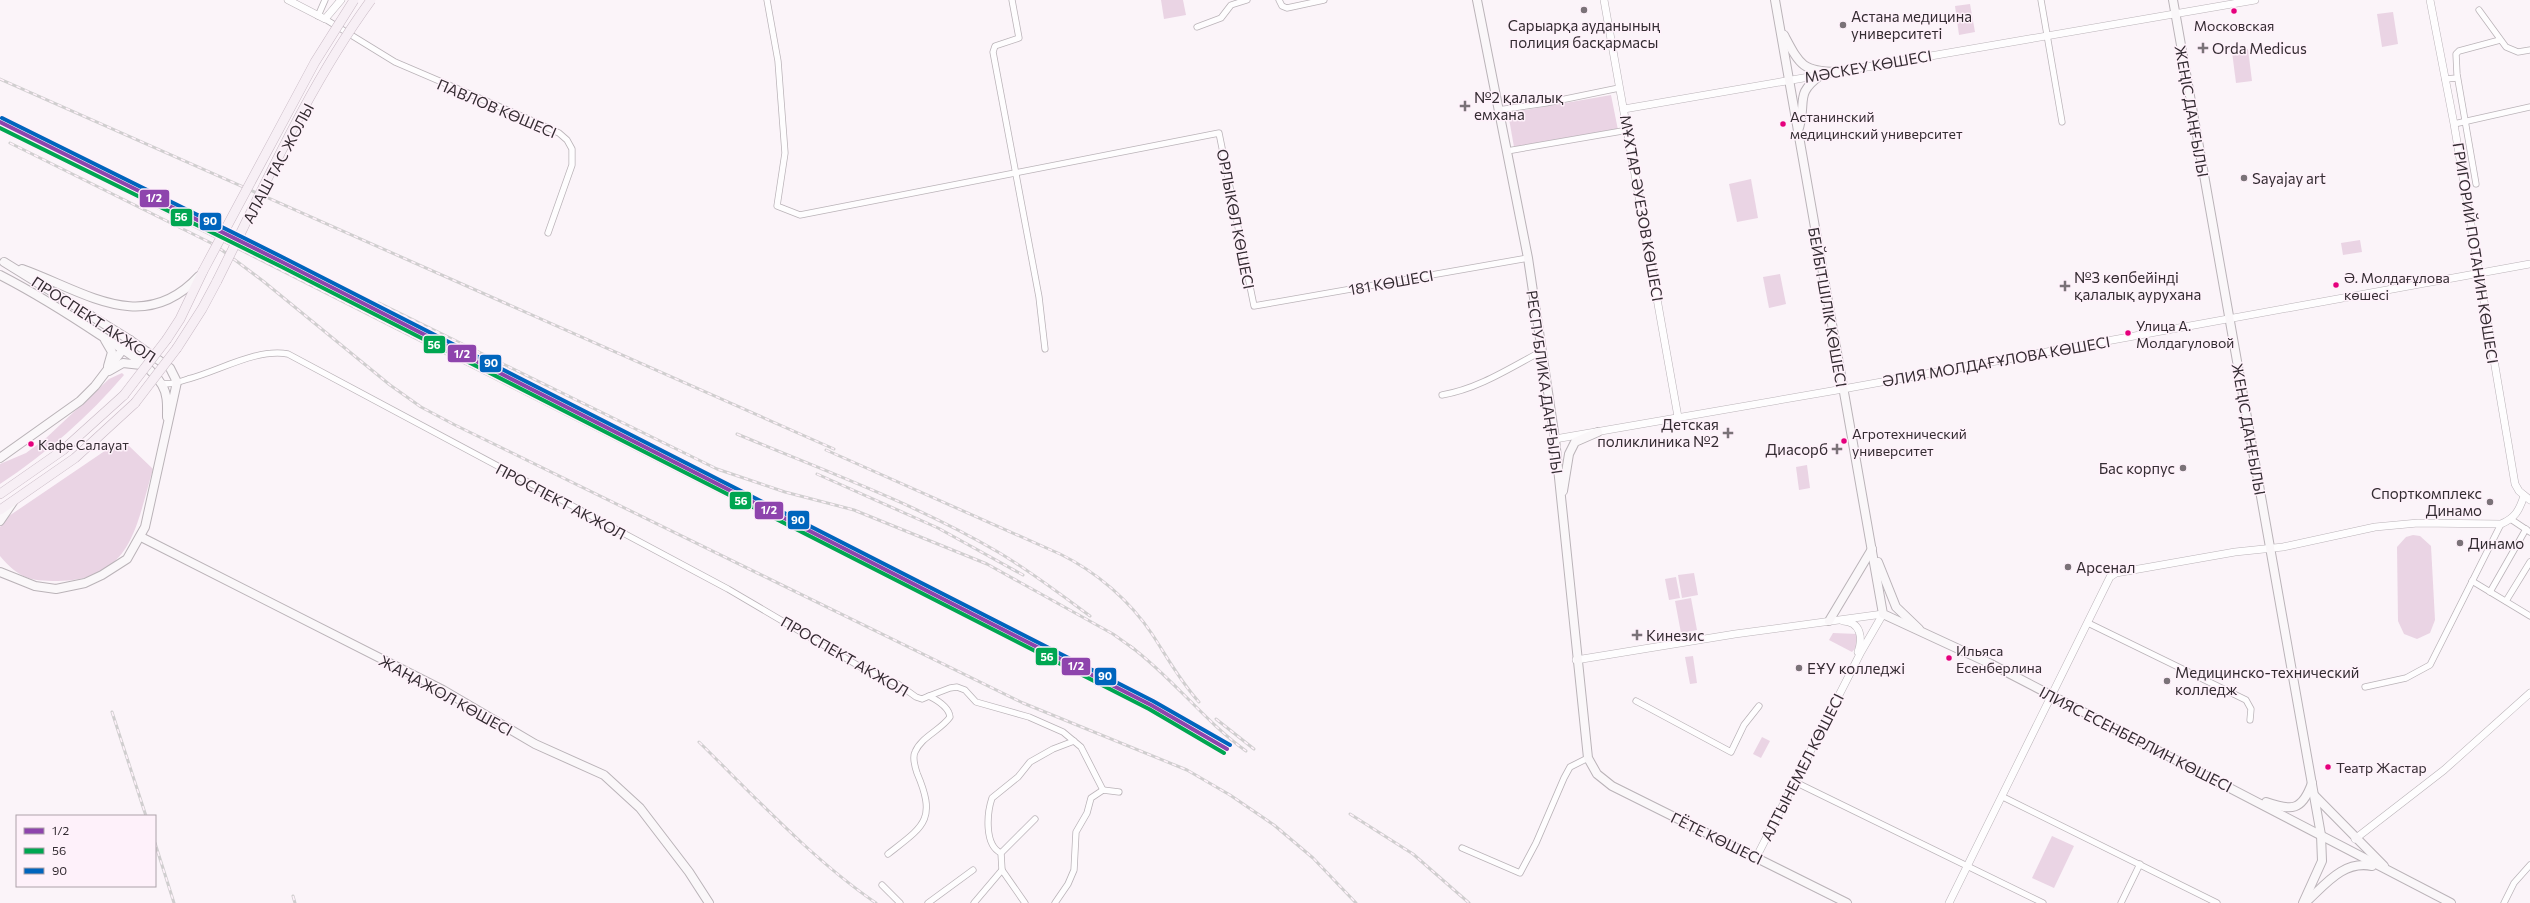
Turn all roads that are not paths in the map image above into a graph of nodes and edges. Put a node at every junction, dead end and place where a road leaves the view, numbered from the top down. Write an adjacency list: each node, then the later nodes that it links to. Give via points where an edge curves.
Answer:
1 (288, 0): 20 (street)
2 (325, 0): 20 (street)
3 (341, 0): 20 (street)
4 (354, 0): 47 (main road, АЛАШ ТАС ЖОЛЫ, bridge, via 300,89)
5 (371, 0): 70 (main road, АЛАШ ТАС ЖОЛЫ, bridge, via 351,27 299,120 217,281 177,348 135,403 75,458)
6 (767, 0): 41 (street, via 778,61 785,153 777,206 807,215)
7 (1012, 0): 41 (street, via 1019,38 995,46 993,52)
8 (1247, 0): 21 (street, via 1231,5 1221,18)
9 (1279, 0): 10 (street, via 1282,6 1287,8)
10 (1324, 0)
11 (1477, 0): 34 (main road, РЕСПУБЛИКА ДАҢҒЫЛЫ)
12 (1604, 0): 31 (street, МҰХТАР ӘУЕЗОВ КӨШЕСІ)
13 (1775, 0): 22 (main road, БЕЙБІТШІЛІК КӨШЕСІ)
14 (2041, 0): 23 (street)
15 (2173, 0): 19 (main road, ЖЕҢІС ДАҢҒЫЛЫ)
16 (2255, 0): 19 (street, МӘСКЕУ КӨШЕСІ)
17 (2430, 0): 29 (street, ГРИГОРИЙ ПОТАНИН КӨШЕСІ)
18 (2479, 10): 24 (street)
19 (2175, 14): 23 (street, МӘСКЕУ КӨШЕСІ); 51 (main road, ЖЕҢІС ДАҢҒЫЛЫ)
20 (322, 18): 43 (street, ПАВЛОВ КӨШЕСІ, via 395,62 533,121 559,133 567,140 572,149 572,165)
21 (1197, 27)
22 (1780, 28): 26 (main road, via 1802,66 1815,71); 30 (main road, БЕЙБІТШІЛІК КӨШЕСІ)
23 (2047, 35): 26 (street, МӘСКЕУ КӨШЕСІ); 35 (street)
24 (2500, 40): 25 (street, via 2511,51); 28 (street, via 2459,51 2456,60)
25 (2530, 50)
26 (1836, 72): 27 (street, МӘСКЕУ КӨШЕСІ)
27 (1821, 74): 30 (street, МӘСКЕУ КӨШЕСІ); 39 (main road, via 1808,84 1802,94 1802,117)
28 (2458, 78): 29 (street); 36 (street)
29 (2445, 79): 37 (street, ГРИГОРИЙ ПОТАНИН КӨШЕСІ)
30 (1789, 80): 33 (street, МӘСКЕУ КӨШЕСІ); 39 (main road, БЕЙБІТШІЛІК КӨШЕСІ)
31 (1620, 88): 33 (street, МҰХТАР ӘУЕЗОВ КӨШЕСІ); 34 (street)
32 (2530, 107): 36 (street)
33 (1624, 109): 38 (street, МҰХТАР ӘУЕЗОВ КӨШЕСІ)
34 (1498, 110): 40 (main road, РЕСПУБЛИКА ДАҢҒЫЛЫ)
35 (2062, 122)
36 (2466, 122): 37 (street); 42 (street)
37 (2454, 124): 49 (street, ГРИГОРИЙ ПОТАНИН КӨШЕСІ)
38 (1628, 130): 40 (street); 63 (street, МҰХТАР ӘУЕЗОВ КӨШЕСІ)
39 (1797, 132): 61 (main road, БЕЙБІТШІЛІК КӨШЕСІ)
40 (1507, 152): 44 (main road, РЕСПУБЛИКА ДАҢҒЫЛЫ)
41 (1015, 172): 50 (street, ОРЛЫКӨЛ КӨШЕСІ, via 1219,133); 54 (street, via 1039,297)
42 (2476, 184)
43 (548, 233)
44 (1528, 258): 50 (street, 181 КӨШЕСІ); 56 (main road, РЕСПУБЛИКА ДАҢҒЫЛЫ)
45 (2, 261): 47 (main road, via 106,302 136,307 168,301 182,293); 53 (main road, ПРОСПЕКТ АКЖОЛ)
46 (2530, 264): 49 (street, ӘЛИЯ МОЛДАҒҰЛОВА КӨШЕСІ)
47 (203, 271): 68 (main road, АЛАШ ТАС ЖОЛЫ, bridge, via 180,319 124,395 63,450)
48 (0, 275): 52 (main road, ПРОСПЕКТ АКЖОЛ, via 64,310)
49 (2479, 275): 51 (street, ӘЛИЯ МОЛДАҒҰЛОВА КӨШЕСІ); 69 (street, ГРИГОРИЙ ПОТАНИН КӨШЕСІ, via 2515,484)
50 (1254, 306)
51 (2229, 319): 61 (street, ӘЛИЯ МОЛДАҒҰЛОВА КӨШЕСІ); 79 (main road, ЖЕҢІС ДАҢҒЫЛЫ)
52 (101, 335): 55 (main road, ПРОСПЕКТ АКЖОЛ); 58 (main road, via 112,352)
53 (130, 340): 55 (main road); 59 (main road, ПРОСПЕКТ АКЖОЛ, via 170,368)
54 (1046, 349)
55 (123, 350): 57 (main road, ПРОСПЕКТ АКЖОЛ); 58 (main road)
56 (1542, 351): 62 (street, via 1485,381); 66 (main road, РЕСПУБЛИКА ДАҢҒЫЛЫ)
57 (144, 366): 58 (main road, via 124,363); 60 (main road, ПРОСПЕКТ АКЖОЛ)
58 (104, 374): 67 (main road, via 80,401 64,414)
59 (177, 382): 60 (street); 64 (main road, ПРОСПЕКТ АКЖОЛ); 97 (street, ПРОСПЕКТ АКЖОЛ, via 263,353 288,354 728,589 864,668 898,684 916,697)
60 (161, 383): 64 (main road, ПРОСПЕКТ АКЖОЛ, via 166,393)
61 (1843, 389): 63 (street, ӘЛИЯ МОЛДАҒҰЛОВА КӨШЕСІ); 78 (main road, БЕЙБІТШІЛІК КӨШЕСІ)
62 (1442, 395)
63 (1678, 417): 65 (street, ӘЛИЯ МОЛДАҒҰЛОВА КӨШЕСІ)
64 (167, 426): 77 (main road, ПРОСПЕКТ АКЖОЛ, via 148,518)
65 (1598, 432): 66 (street, ӘЛИЯ МОЛДАҒҰЛОВА КӨШЕСІ); 71 (main road, via 1575,442 1571,448)
66 (1555, 439): 71 (main road, РЕСПУБЛИКА ДАҢҒЫЛЫ)
67 (0, 458)
68 (3, 491)
69 (2527, 498): 73 (street)
70 (13, 501): 72 (main road, АЛАШ ТАС ЖОЛЫ); 74 (main road)
71 (1562, 504): 92 (main road, РЕСПУБЛИКА ДАҢҒЫЛЫ)
72 (0, 510)
73 (2512, 520): 75 (street); 76 (street)
74 (0, 521)
75 (2501, 524): 79 (street, via 2418,523 2352,531); 83 (street)
76 (2528, 530): 85 (street)
77 (141, 537): 84 (main road, ПРОСПЕКТ АКЖОЛ, via 127,559 102,576 85,583 56,589); 126 (main road, ЖАҢАЖОЛ КӨШЕСІ, via 443,690 535,744 604,775 640,808 689,872)
78 (1872, 549): 87 (main road, БЕЙБІТШІЛІК КӨШЕСІ); 89 (main road); 91 (main road, via 1896,607)
79 (2271, 549): 90 (street, via 2121,570 2110,577); 105 (main road, ЖЕҢІС ДАҢҒЫЛЫ)
80 (2530, 562): 86 (street)
81 (0, 565): 84 (main road, ПРОСПЕКТ АКЖОЛ)
82 (0, 572): 84 (main road, ПРОСПЕКТ АКЖОЛ)
83 (2472, 581): 85 (street); 94 (street, via 2430,665 2406,678)
84 (24, 582)
85 (2490, 592): 86 (street)
86 (2506, 601): 88 (street)
87 (1883, 614): 89 (street); 91 (main road, ІЛИЯС ЕСЕНБЕРЛИН КӨШЕСІ); 93 (street, АЛТЫНЕМЕЛ КӨШЕСІ)
88 (2530, 616)
89 (1829, 621): 92 (street); 93 (street, via 1847,621 1853,623 1859,631 1860,645)
90 (2088, 623): 96 (street); 100 (street, via 2246,700 2250,709)
91 (1924, 634): 96 (main road, ІЛИЯС ЕСЕНБЕРЛИН КӨШЕСІ, via 1991,664)
92 (1576, 660): 102 (main road, РЕСПУБЛИКА ДАҢҒЫЛЫ)
93 (1852, 668): 104 (street, АЛТЫНЕМЕЛ КӨШЕСІ)
94 (2365, 687)
95 (2530, 693): 113 (street, via 2444,770)
96 (2052, 696): 108 (main road, ІЛИЯС ЕСЕНБЕРЛИН КӨШЕСІ); 110 (street)
97 (932, 698): 101 (street, via 957,687 965,690 976,702 1029,717 1051,726); 116 (street, via 942,705 950,717 917,748 914,756 926,799 927,816 912,835)
98 (1636, 701): 99 (street, via 1731,752 1744,725)
99 (1759, 706)
100 (2250, 720)
101 (1074, 741): 106 (street, via 1081,747); 115 (street, via 1030,762 1018,777 992,798 988,827 994,846)
102 (1588, 758): 103 (main road, РЕСПУБЛИКА ДАҢҒЫЛЫ); 114 (street, via 1570,768 1564,778 1520,873)
103 (1591, 766): 117 (main road, ГЁТЕ КӨШЕСІ, via 1612,786)
104 (1795, 782): 117 (street, АЛТЫНЕМЕЛ КӨШЕСІ); 119 (street)
105 (2312, 783): 108 (main road, via 2301,803 2285,809); 109 (main road, ЖЕҢІС ДАҢҒЫЛЫ)
106 (1103, 790): 107 (street); 131 (street, via 1089,802 1076,832 1074,870)
107 (1119, 792)
108 (2244, 795): 112 (main road, ІЛИЯС ЕСЕНБЕРЛИН КӨШЕСІ)
109 (2314, 795): 112 (main road, ЖЕҢІС ДАҢҒЫЛЫ); 113 (main road)
110 (2003, 797): 118 (street); 119 (street)
111 (1035, 819): 115 (street)
112 (2321, 836): 121 (main road, ІЛИЯС ЕСЕНБЕРЛИН КӨШЕСІ); 137 (main road, ЖЕҢІС ДАҢҒЫЛЫ, via 2322,862)
113 (2355, 839): 124 (main road)
114 (1462, 848)
115 (1002, 853): 123 (street)
116 (888, 854)
117 (1756, 858): 132 (main road, ГЁТЕ КӨШЕСІ)
118 (2140, 864): 135 (street); 136 (street)
119 (1968, 865): 133 (street); 134 (street)
120 (2530, 865): 139 (street, via 2514,883)
121 (2381, 868): 124 (main road); 137 (main road, via 2361,864 2345,868)
122 (973, 870): 128 (street)
123 (1002, 870): 129 (street); 130 (street)
124 (2390, 872): 138 (main road)
125 (882, 885): 127 (street)
126 (709, 903)
127 (900, 903)
128 (928, 903)
129 (974, 903)
130 (1025, 903)
131 (1055, 903)
132 (1847, 903)
133 (1949, 903)
134 (2043, 903)
135 (2121, 903)
136 (2218, 903)
137 (2304, 903)
138 (2451, 903)
139 (2504, 903)

